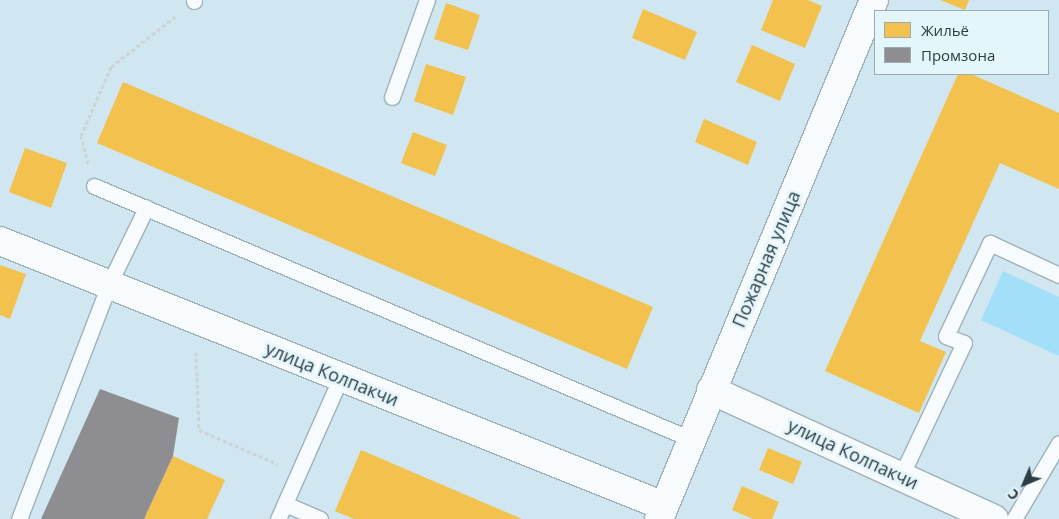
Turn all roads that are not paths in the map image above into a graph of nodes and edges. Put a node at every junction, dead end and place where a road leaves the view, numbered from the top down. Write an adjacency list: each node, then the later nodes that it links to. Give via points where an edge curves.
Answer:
1 (427, 0): 3 (lane)
2 (874, 0): 10 (street, Пожарная улица)
3 (392, 97)
4 (94, 186): 5 (lane)
5 (146, 208): 8 (lane); 11 (lane)
6 (0, 241): 8 (street, улица Колпакчи)
7 (1059, 275): 13 (lane, via 990,243 946,336 964,344)
8 (108, 284): 9 (street, улица Колпакчи); 16 (lane)
9 (341, 377): 14 (lane); 15 (street, улица Колпакчи)
10 (711, 390): 11 (street, Пожарная улица); 13 (street, улица Колпакчи)
11 (692, 439): 15 (street, Пожарная улица)
12 (1059, 443): 20 (lane)
13 (901, 476): 19 (street, улица Колпакчи)
14 (285, 504): 17 (lane); 18 (lane)
15 (661, 513)
16 (19, 519)
17 (278, 519)
18 (320, 519)
19 (994, 519)
20 (1014, 519)

